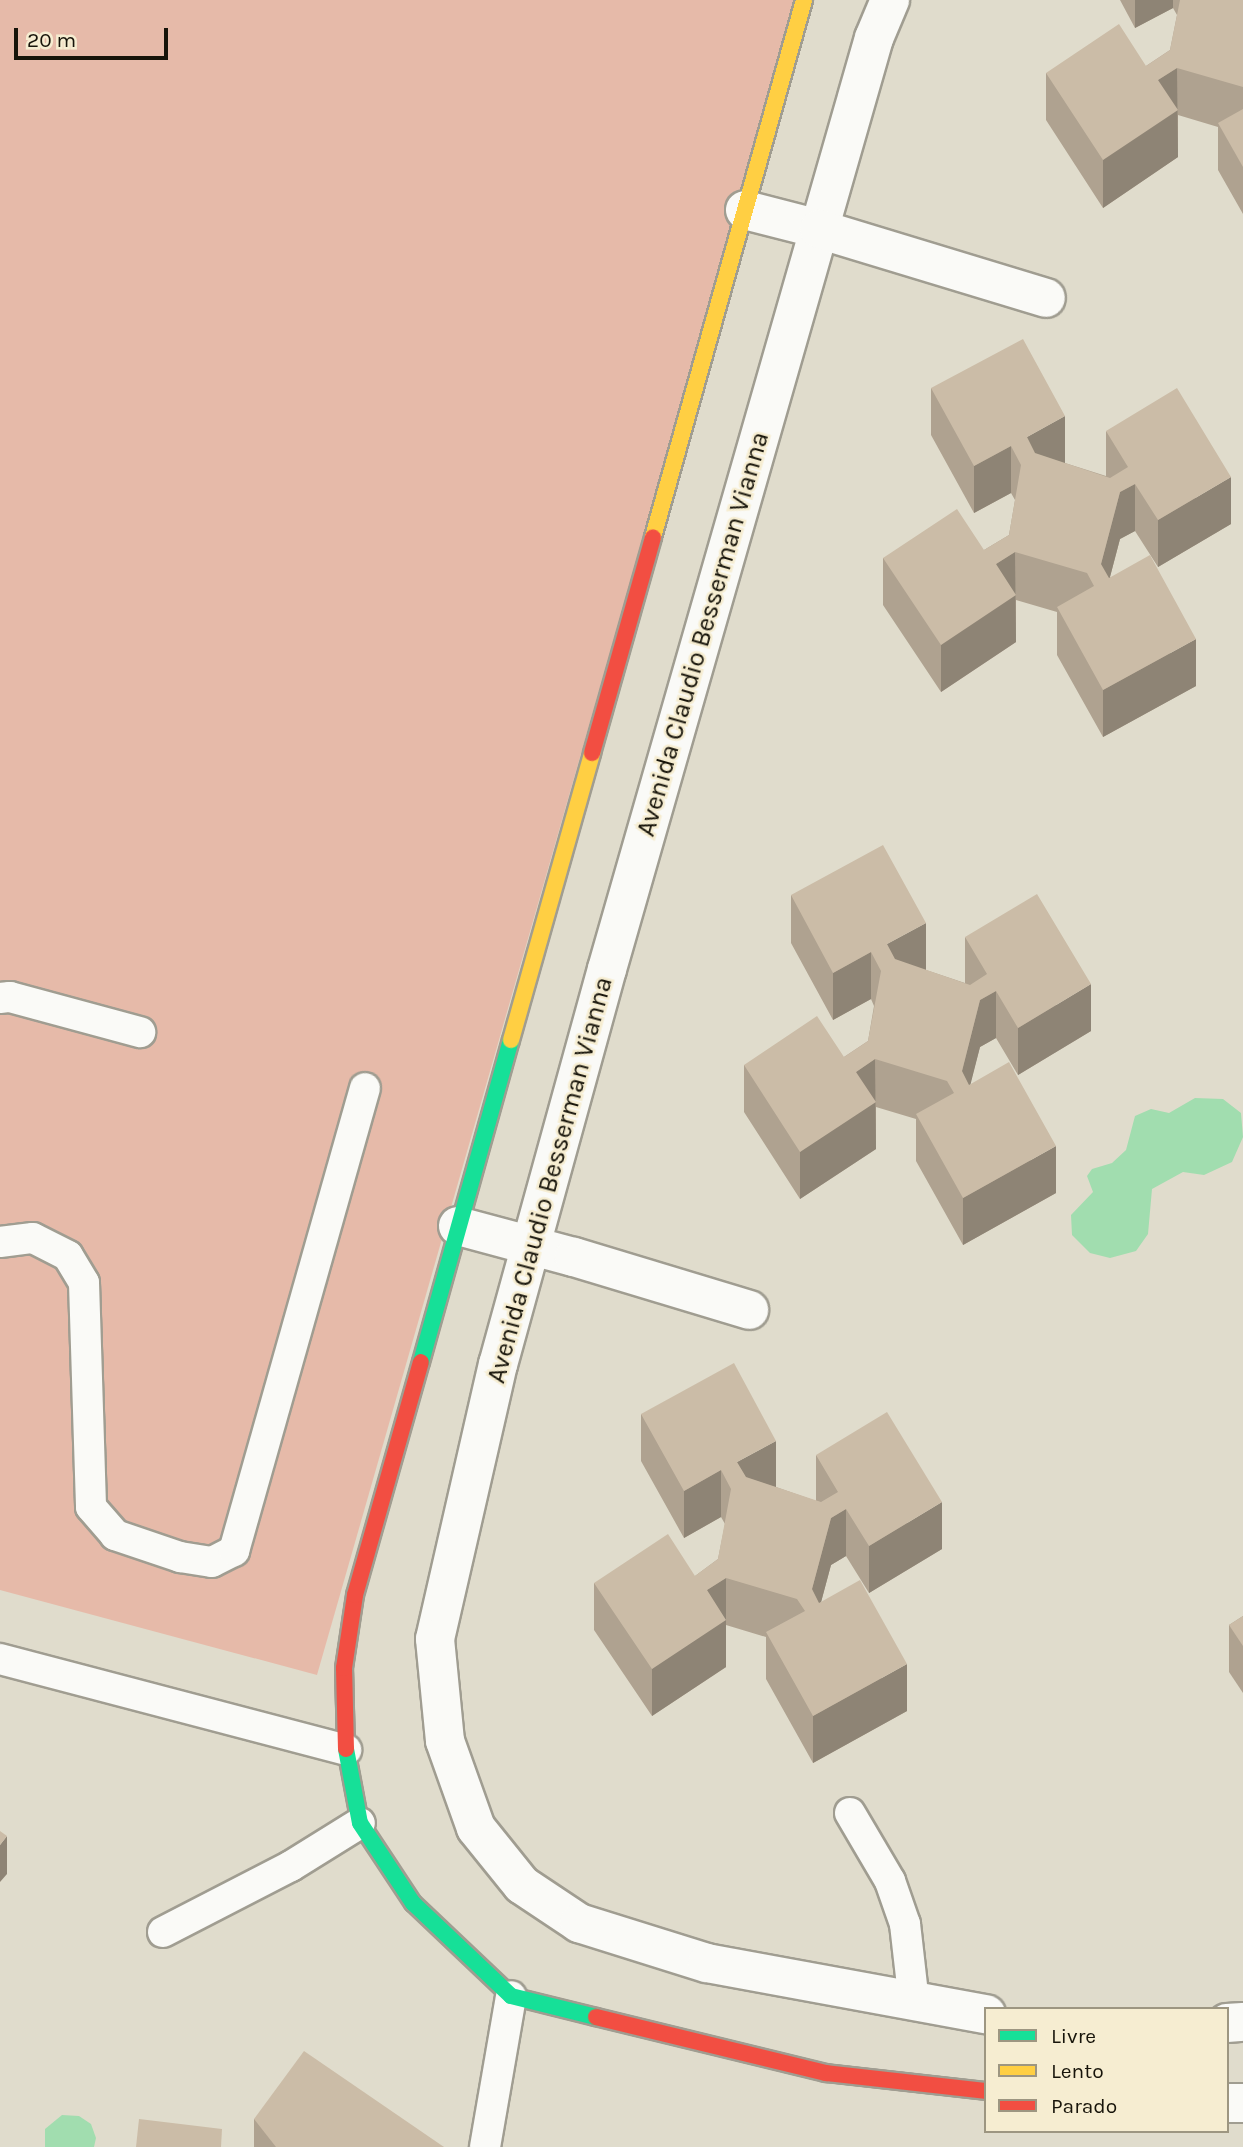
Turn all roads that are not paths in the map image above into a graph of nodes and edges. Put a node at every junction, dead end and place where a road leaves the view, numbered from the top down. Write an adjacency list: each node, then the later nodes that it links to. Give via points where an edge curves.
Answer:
1 (804, 0): 3 (street)
2 (890, 0): 4 (street, Avenida Claudio Besserman Vianna, via 874,38)
3 (745, 210): 4 (street); 9 (street)
4 (819, 229): 5 (street); 11 (street, Avenida Claudio Besserman Vianna)
5 (1046, 298)
6 (0, 998): 7 (lane)
7 (140, 1032)
8 (365, 1088): 10 (lane, via 234,1550 212,1562 180,1557 115,1535 91,1507 84,1283 68,1256 33,1238)
9 (458, 1226): 11 (street); 14 (street, via 355,1595 344,1668)
10 (0, 1242)
11 (531, 1245): 12 (street); 19 (street, Avenida Claudio Besserman Vianna, via 498,1364 435,1639 445,1741 476,1828 522,1885 579,1923 707,1963)
12 (749, 1310)
13 (0, 1659): 14 (lane)
14 (346, 1750): 16 (street)
15 (850, 1814): 19 (lane, via 890,1881 905,1924)
16 (360, 1823): 17 (lane, via 291,1866); 18 (street, via 413,1903)
17 (163, 1932)
18 (511, 1996): 21 (street, via 826,2073); 22 (lane)
19 (914, 2003): 20 (street, Avenida Claudio Besserman Vianna)
20 (984, 2014)
21 (984, 2091)
22 (485, 2147)

